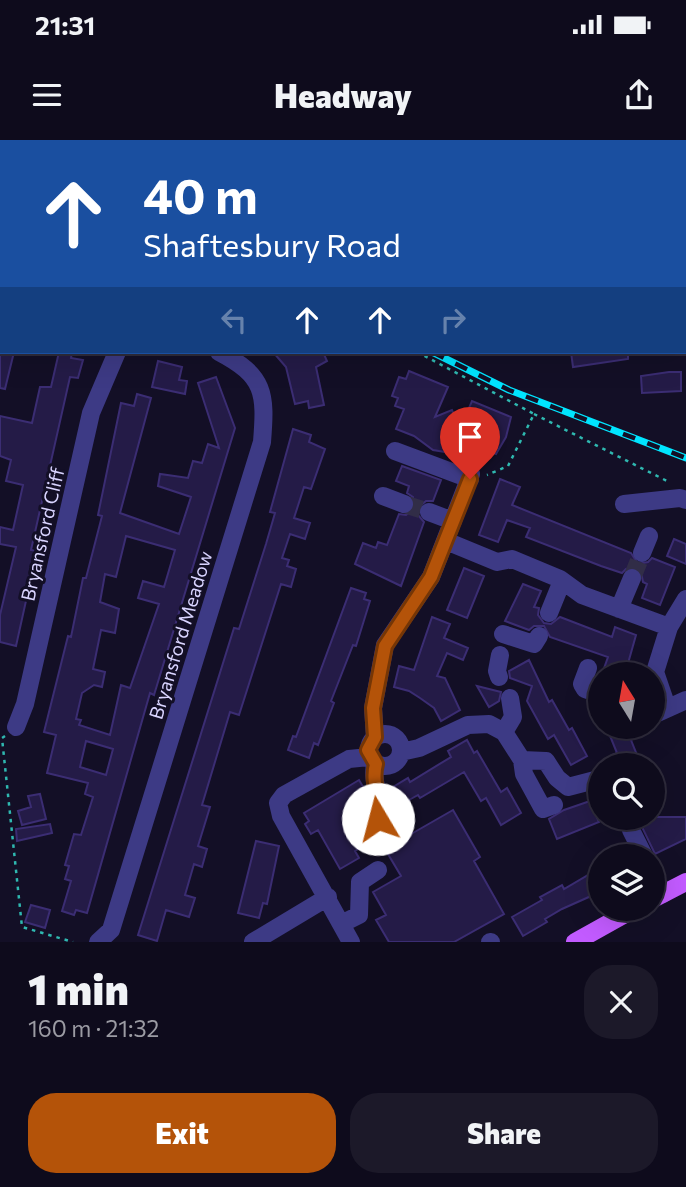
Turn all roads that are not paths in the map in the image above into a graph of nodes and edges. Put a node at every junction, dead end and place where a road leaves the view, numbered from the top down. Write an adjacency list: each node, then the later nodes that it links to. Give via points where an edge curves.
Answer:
1 (116, 354): 29 (street, Bryansford Cliff, via 92,413)
2 (223, 354): 47 (street, Bryansford Meadow, via 243,364 259,386 262,442 111,930)
3 (395, 452): 9 (street, via 470,477)
4 (383, 496): 6 (street)
5 (686, 500): 7 (street)
6 (404, 504)
7 (624, 505)
8 (429, 512): 9 (street)
9 (453, 521): 11 (street)
10 (649, 536): 12 (street)
11 (446, 541): 14 (street, via 497,562 512,559); 31 (street, via 431,577 385,646 373,708)
12 (642, 553)
13 (632, 578): 16 (street)
14 (562, 581): 16 (street, via 582,595); 17 (street)
15 (686, 599): 18 (street)
16 (619, 609): 18 (street)
17 (549, 612)
18 (669, 628): 22 (street)
19 (503, 634): 20 (street, via 534,644)
20 (539, 636)
21 (499, 655): 24 (street)
22 (658, 662)
23 (588, 668): 25 (street, via 582,684)
24 (499, 677)
25 (588, 690)
26 (510, 698): 30 (street, via 513,717)
27 (686, 700): 28 (street)
28 (665, 709)
29 (16, 727)
30 (504, 732): 32 (street, via 478,723); 34 (street)
31 (375, 737): 32 (street, via 392,736); 33 (street, via 369,745)
32 (401, 752): 33 (street, via 390,766)
33 (372, 760): 37 (street); 43 (street, via 349,759 284,795 278,803)
34 (522, 760): 35 (street, via 547,761 557,779 568,787); 36 (street, via 524,774 543,809)
35 (588, 782)
36 (554, 805)
37 (378, 819)
38 (631, 830): 39 (street)
39 (638, 844)
40 (378, 870): 45 (street, via 360,882 359,915)
41 (686, 882): 42 (main road)
42 (665, 892)
43 (328, 897): 45 (street); 48 (street)
44 (618, 921): 46 (main road)
45 (343, 923): 49 (street)
46 (595, 937): 50 (main road)
47 (98, 942)
48 (253, 942)
49 (351, 942)
50 (575, 942)

